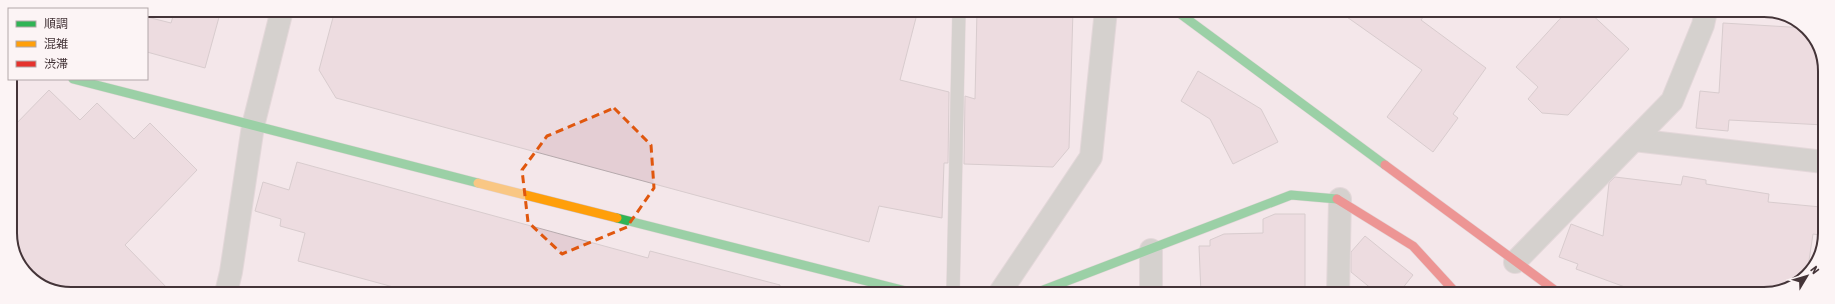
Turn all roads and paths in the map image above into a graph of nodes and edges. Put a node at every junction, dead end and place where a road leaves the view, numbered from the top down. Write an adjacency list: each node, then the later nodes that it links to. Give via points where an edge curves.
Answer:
1 (280, 17): 7 (street)
2 (959, 17): 15 (lane)
3 (1105, 17): 16 (street, via 1091,157)
4 (1184, 17): 12 (street)
5 (1705, 17): 8 (street, via 1672,101)
6 (77, 80): 7 (street)
7 (253, 126): 13 (street); 14 (street)
8 (1634, 140): 9 (street); 12 (street)
9 (1818, 161)
10 (1340, 199): 11 (street, via 1292,195); 19 (street); 20 (street, via 1413,246)
11 (1151, 250): 17 (street); 18 (street)
12 (1515, 262): 21 (street)
13 (228, 287)
14 (890, 287)
15 (953, 287)
16 (1004, 287)
17 (1052, 287)
18 (1151, 287)
19 (1338, 287)
20 (1451, 287)
21 (1550, 287)

